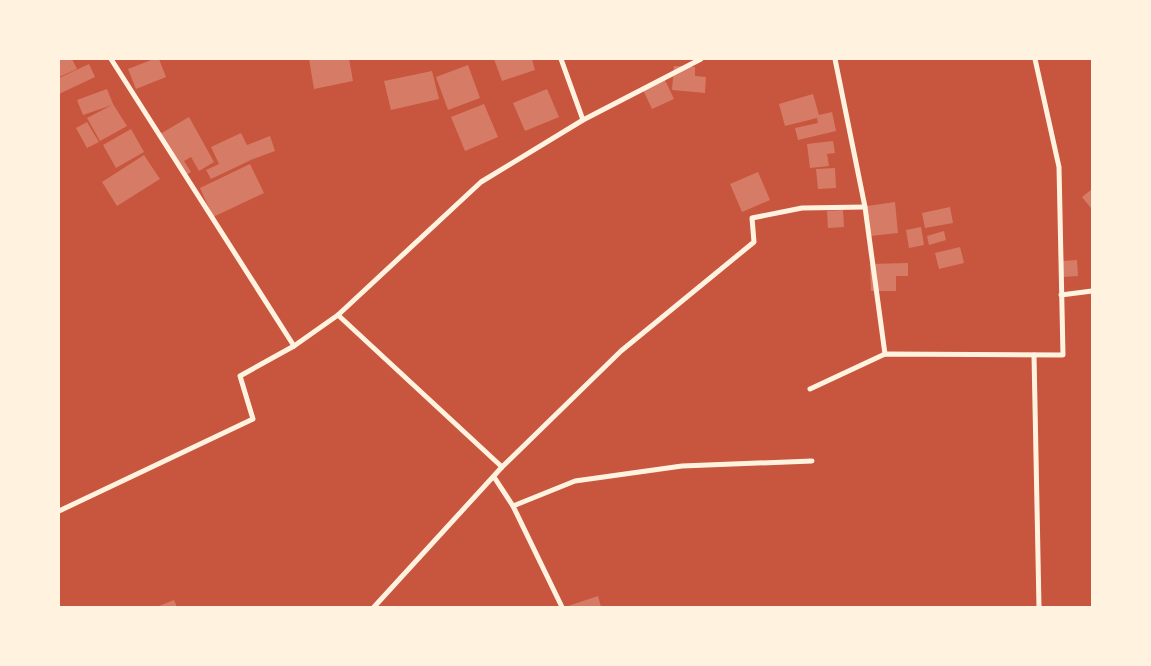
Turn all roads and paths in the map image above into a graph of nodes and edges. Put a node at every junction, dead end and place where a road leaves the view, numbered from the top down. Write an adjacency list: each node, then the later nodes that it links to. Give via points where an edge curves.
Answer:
1 (111, 59): 11 (street)
2 (560, 59): 6 (street)
3 (701, 59): 6 (street)
4 (835, 59): 7 (street)
5 (1035, 59): 9 (street, via 1059,166)
6 (583, 120): 10 (street, via 481,182)
7 (865, 206): 12 (street); 16 (street, via 802,208 752,218 754,242 621,351)
8 (1092, 291): 9 (street)
9 (1061, 295): 13 (street, via 1063,355)
10 (338, 315): 11 (street); 16 (street)
11 (294, 346): 19 (street, via 240,376 253,419)
12 (885, 354): 13 (street); 14 (street)
13 (1034, 355): 22 (street)
14 (810, 389)
15 (812, 461): 18 (street, via 682,466 575,481)
16 (502, 467): 17 (street)
17 (494, 477): 18 (street); 20 (street)
18 (513, 506): 21 (street)
19 (59, 510)
20 (374, 607)
21 (562, 607)
22 (1039, 607)

